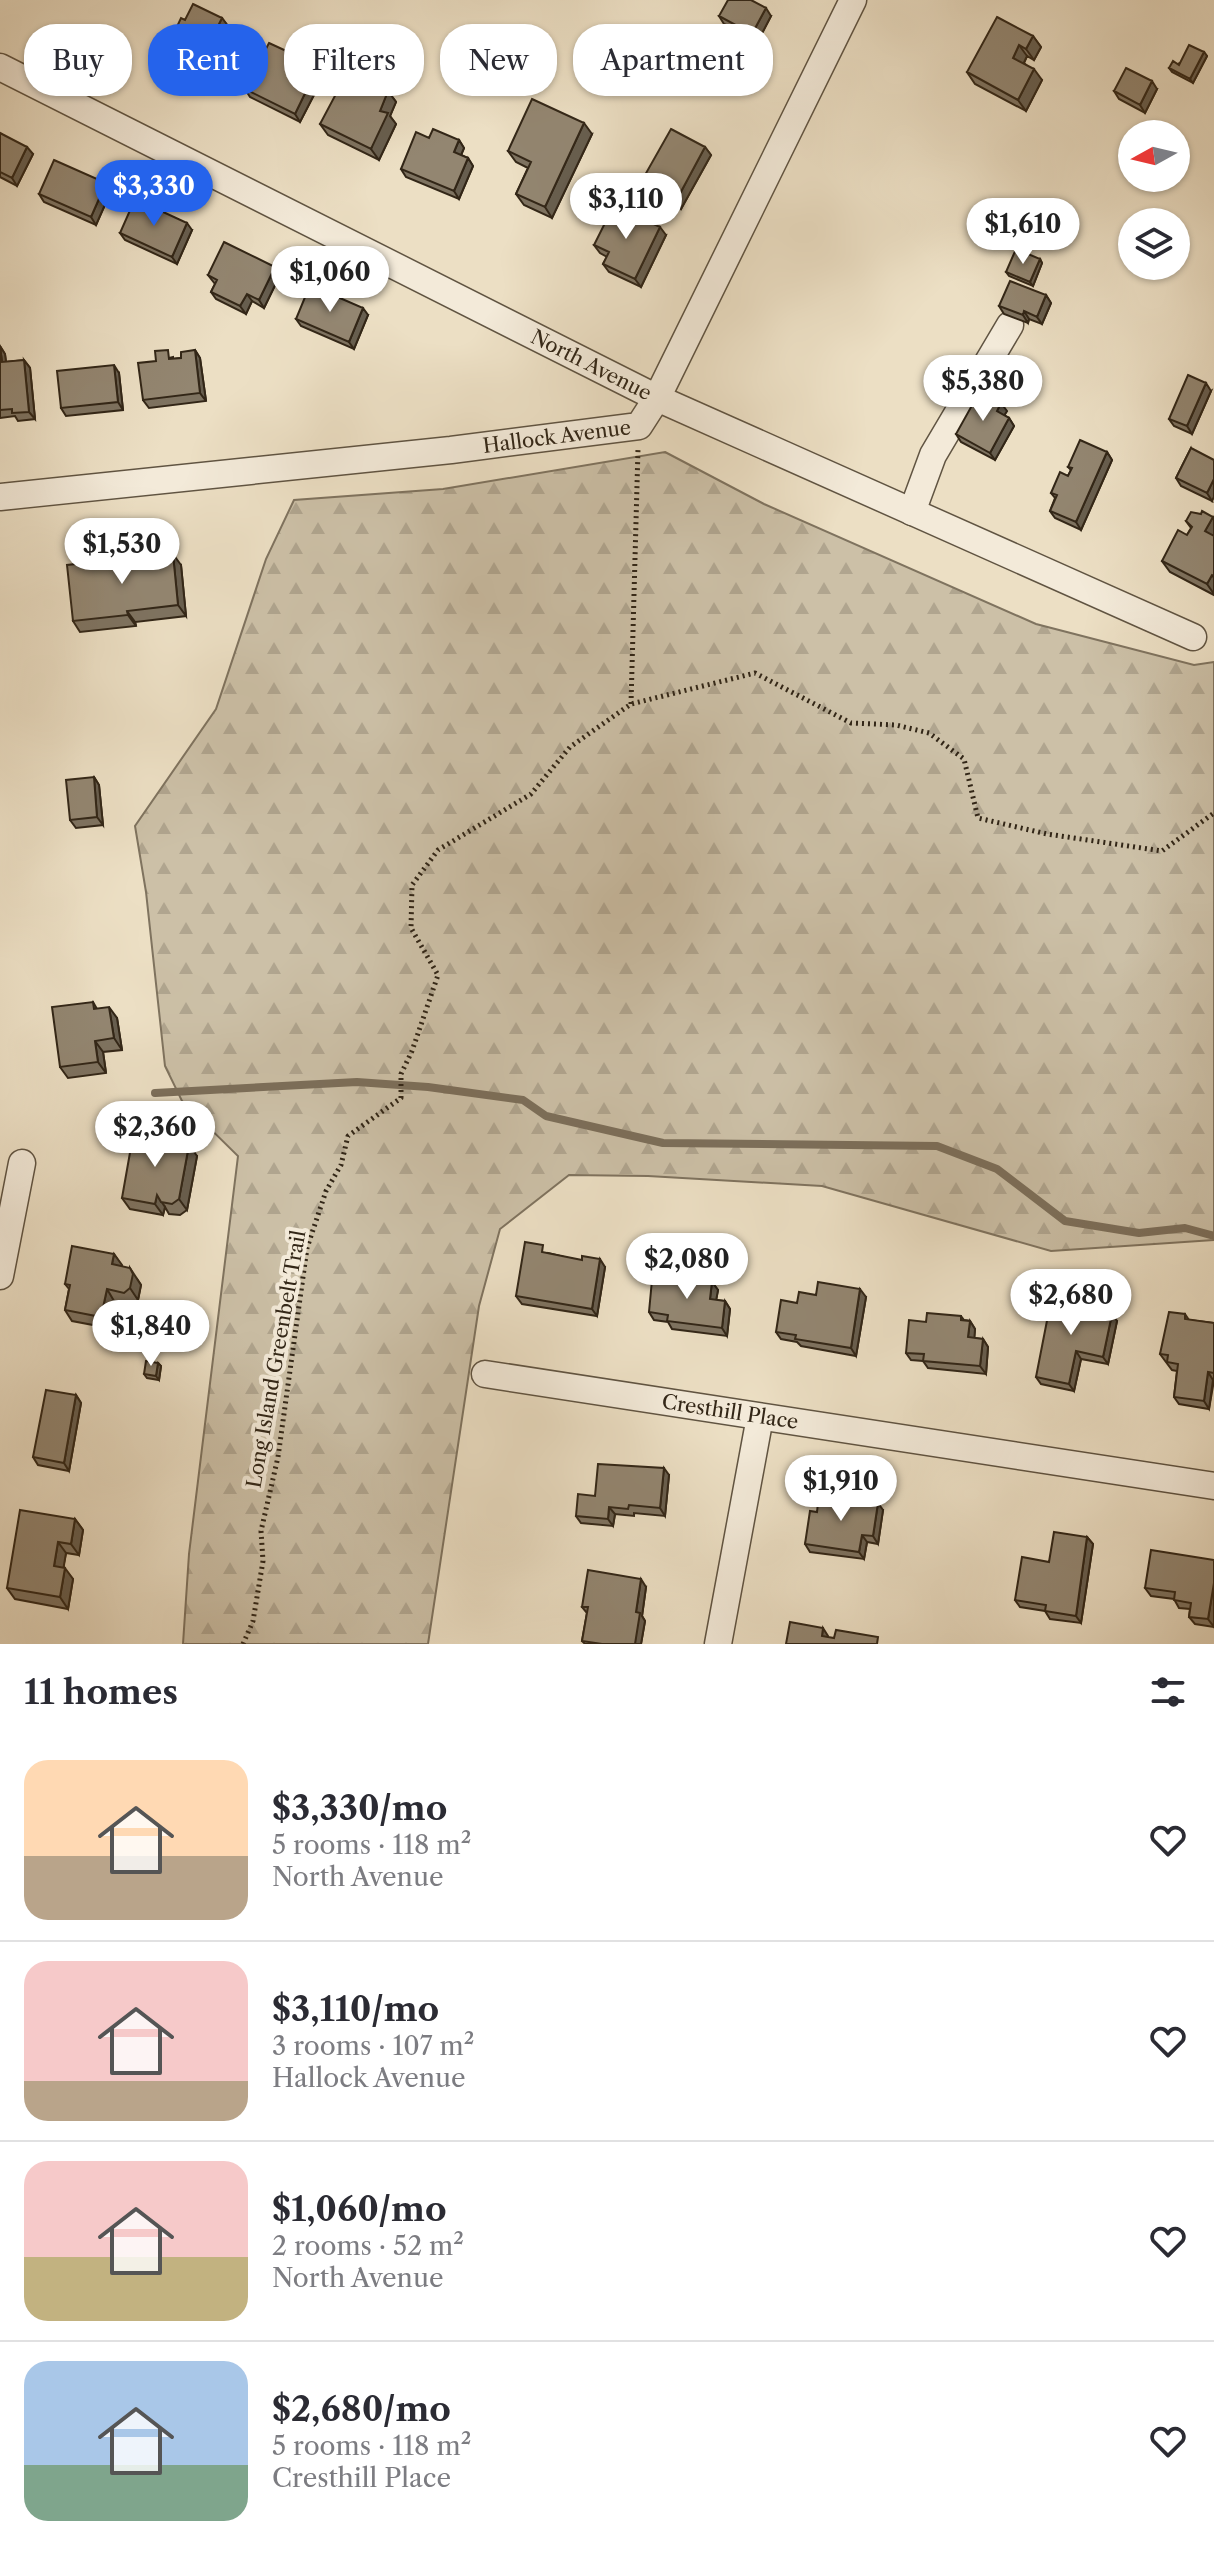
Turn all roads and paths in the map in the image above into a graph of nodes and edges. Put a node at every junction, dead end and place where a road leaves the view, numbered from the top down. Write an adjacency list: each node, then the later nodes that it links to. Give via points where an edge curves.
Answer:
1 (853, 0): 4 (street, Hallock Avenue)
2 (0, 67): 4 (street, North Avenue)
3 (1010, 325): 7 (street, via 933,455)
4 (657, 398): 5 (street, Hallock Avenue); 7 (street, North Avenue)
5 (639, 426): 6 (street, Hallock Avenue); 9 (path)
6 (0, 497)
7 (912, 512): 8 (street, North Avenue)
8 (1193, 637)
9 (631, 704): 10 (path, Long Island Greenbelt Trail, via 755,673 851,723 929,733 964,759 978,818 1162,851); 16 (path, Long Island Greenbelt Trail, via 570,747 531,794 438,850 412,885 411,928 438,975 401,1074 401,1098 348,1136 307,1248 278,1457 261,1531 263,1561 253,1621)
10 (1214, 813)
11 (22, 1163): 12 (street)
12 (0, 1276)
13 (485, 1374): 14 (street, Cresthill Place)
14 (760, 1417): 15 (street, Cresthill Place); 17 (street)
15 (1214, 1486)
16 (243, 1644)
17 (718, 1644)

